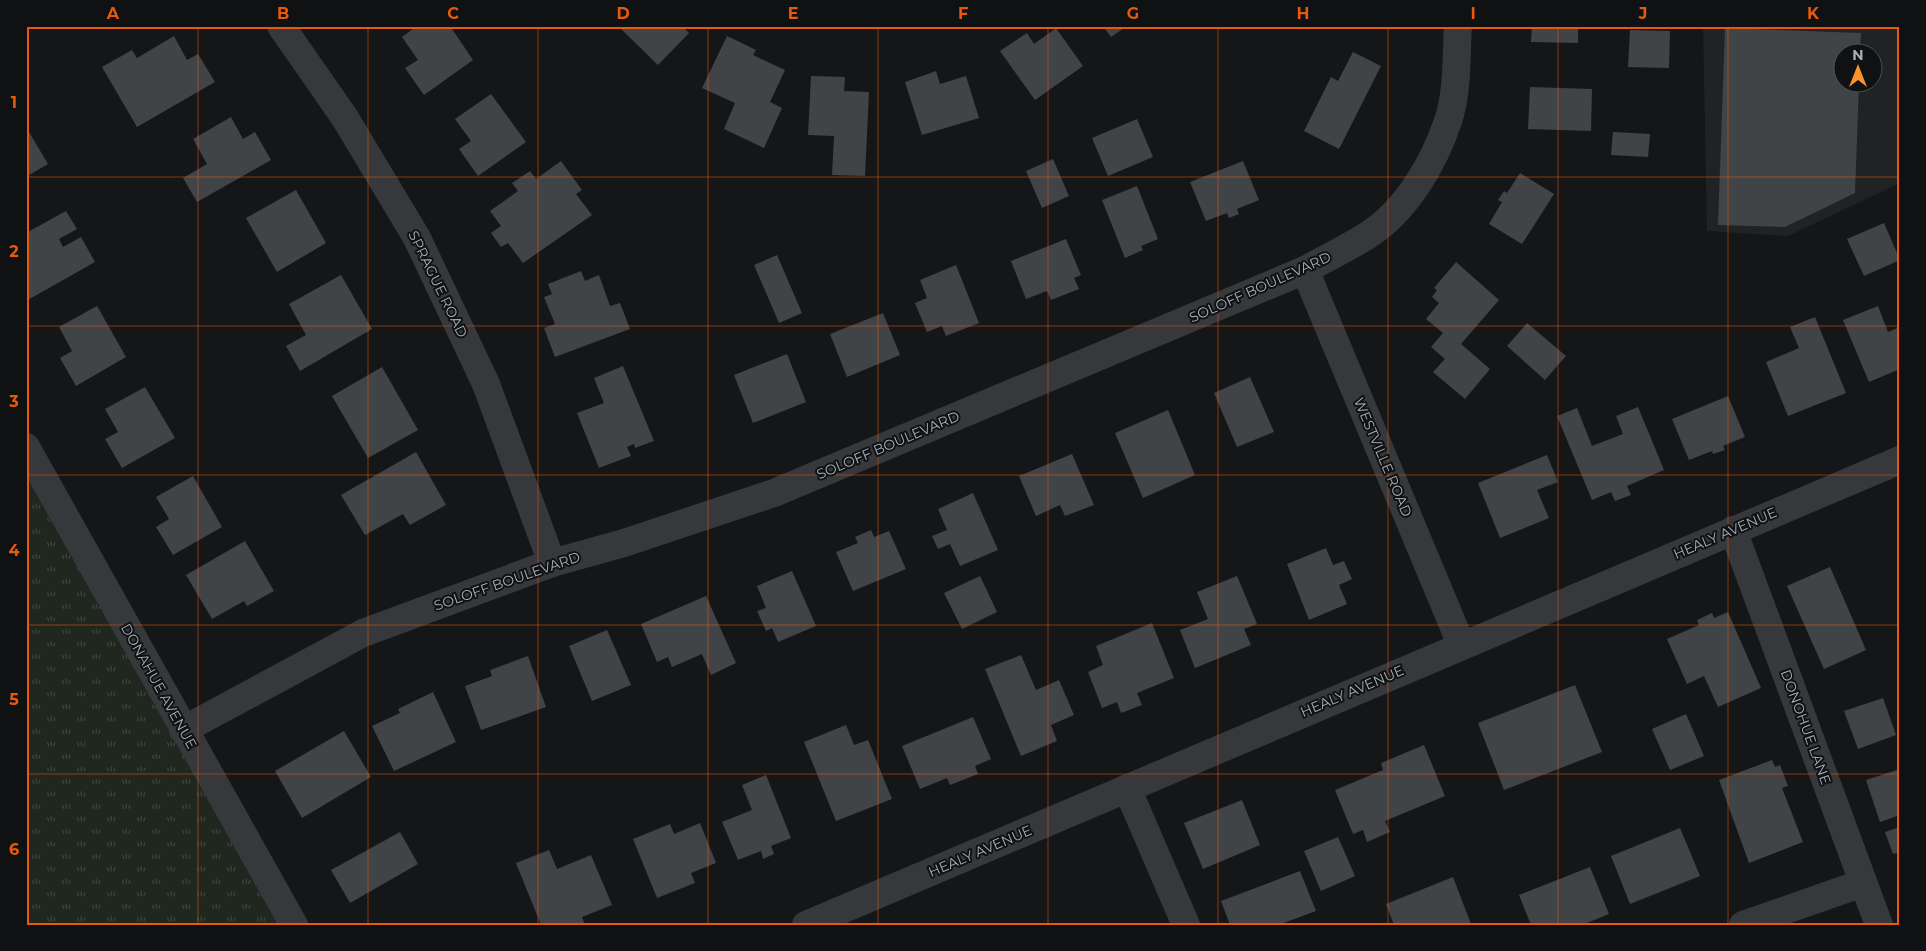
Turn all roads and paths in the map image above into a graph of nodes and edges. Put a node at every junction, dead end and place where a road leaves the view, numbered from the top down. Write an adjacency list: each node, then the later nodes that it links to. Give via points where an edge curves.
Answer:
1 (281, 26): 7 (street, SPRAGUE ROAD, via 345,118 417,238 486,384)
2 (1458, 26): 3 (street, SOLOFF BOULEVARD, via 1455,88 1448,121 1425,173 1394,213 1370,234)
3 (1305, 270): 7 (street, SOLOFF BOULEVARD, via 774,493 624,543); 8 (street, WESTVILLE ROAD)
4 (26, 447): 9 (street, DONAHUE AVENUE)
5 (1900, 460): 6 (street, HEALY AVENUE)
6 (1733, 530): 8 (street, HEALY AVENUE); 11 (street, DONOHUE LANE)
7 (552, 563): 9 (street, SOLOFF BOULEVARD, via 363,633)
8 (1461, 644): 10 (street, HEALY AVENUE)
9 (183, 730): 12 (street, DONAHUE AVENUE)
10 (1127, 788): 13 (street, HEALY AVENUE); 14 (street)
11 (1863, 883): 15 (street); 16 (street, DONOHUE LANE)
12 (294, 925)
13 (806, 925)
14 (1186, 925)
15 (1743, 925)
16 (1879, 925)

